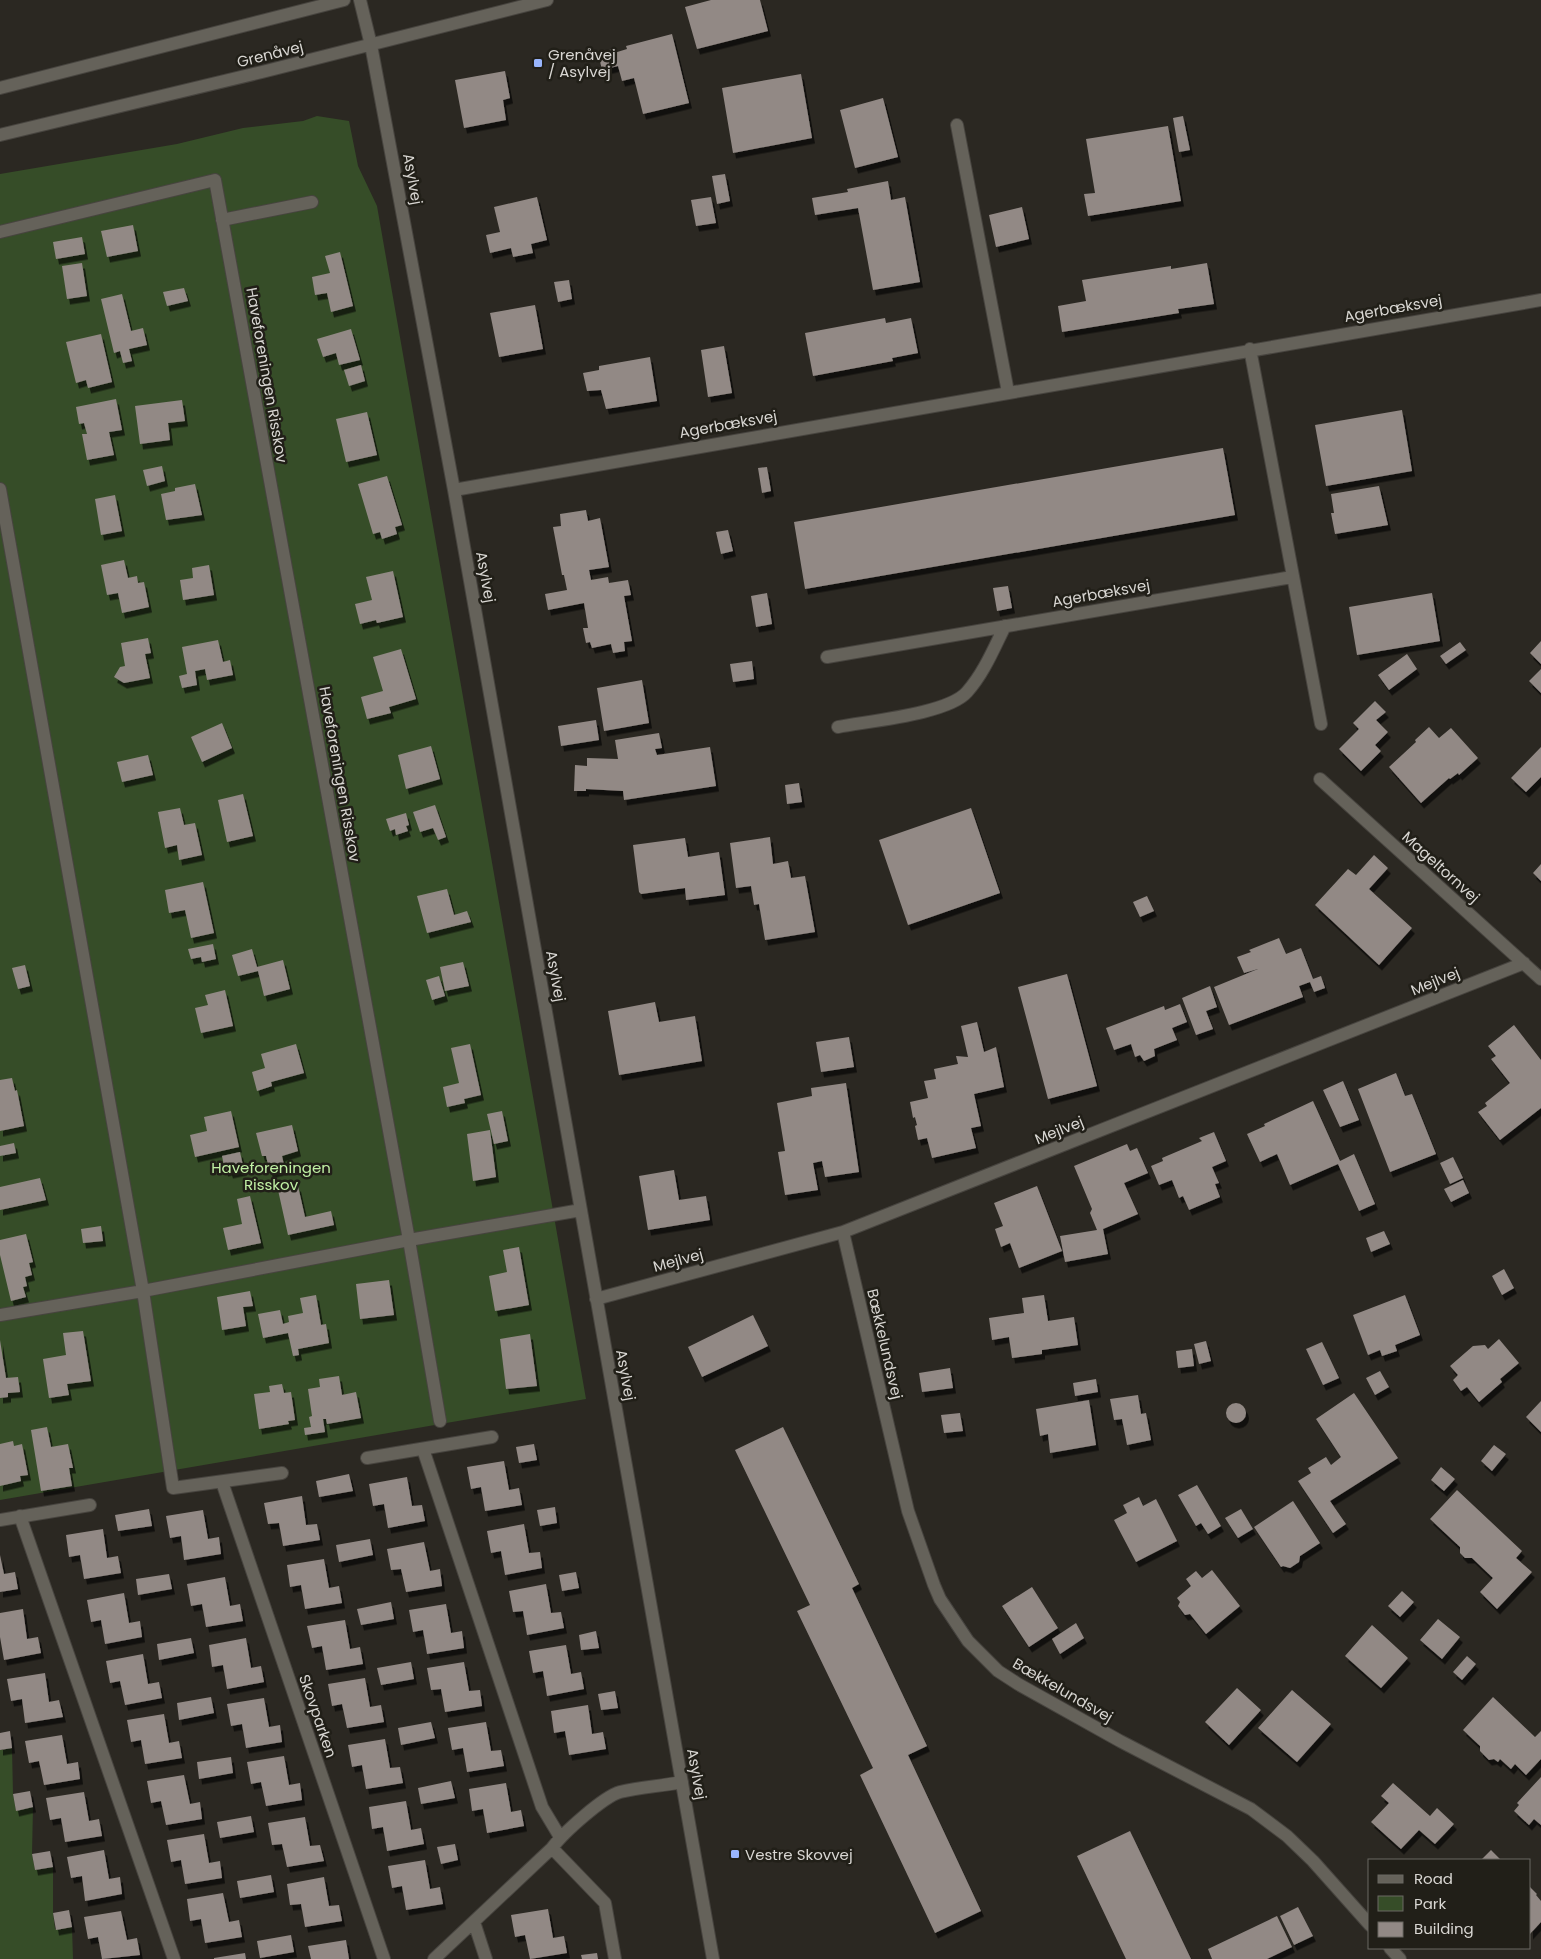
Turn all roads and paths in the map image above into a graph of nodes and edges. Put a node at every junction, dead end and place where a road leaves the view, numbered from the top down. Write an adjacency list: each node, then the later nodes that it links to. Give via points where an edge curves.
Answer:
1 (344, 0): 5 (street)
2 (360, 0): 4 (street, Asylvej)
3 (547, 0): 4 (street, Grenåvej)
4 (371, 45): 7 (street, Grenåvej); 15 (street, Asylvej)
5 (0, 88)
6 (957, 125): 13 (street)
7 (0, 135)
8 (312, 202): 9 (street)
9 (222, 220): 10 (street, Haveforeningen Risskov, via 215,180); 26 (street, Haveforeningen Risskov)
10 (0, 232)
11 (1541, 300): 12 (street, Agerbæksvej)
12 (1250, 349): 13 (street, Agerbæksvej); 16 (street)
13 (1008, 392): 15 (street, Agerbæksvej)
14 (0, 489): 27 (street)
15 (454, 490): 24 (street, Asylvej)
16 (1292, 577): 17 (street, Agerbæksvej); 19 (street)
17 (1005, 626): 18 (street, Agerbæksvej); 20 (street, via 985,666 966,694 928,711)
18 (827, 657)
19 (1321, 724)
20 (838, 727)
21 (1320, 778): 22 (street, Mageltornvej)
22 (1524, 963): 23 (street, Mageltornvej); 25 (street, Mejlvej)
23 (1541, 979)
24 (581, 1210): 26 (street); 28 (street, Asylvej)
25 (842, 1232): 28 (street, Mejlvej); 43 (street, Bækkelundsvej, via 908,1511 940,1599 968,1641 998,1671 1018,1684 1251,1809 1313,1861)
26 (410, 1240): 27 (street); 30 (street, Haveforeningen Risskov)
27 (143, 1291): 29 (street); 35 (street, via 173,1488)
28 (596, 1299): 39 (street, Asylvej)
29 (0, 1315)
30 (440, 1421)
31 (492, 1437): 32 (street)
32 (423, 1449): 33 (street); 40 (street, via 542,1807)
33 (367, 1458)
34 (282, 1473): 35 (street)
35 (222, 1482): 46 (street, Skovparken)
36 (90, 1505): 37 (street)
37 (20, 1516): 38 (street); 45 (street)
38 (0, 1520)
39 (682, 1782): 40 (street, via 620,1792); 50 (street, Asylvej)
40 (560, 1837): 41 (street)
41 (552, 1848): 42 (street); 49 (street, via 604,1903)
42 (474, 1922): 47 (street); 48 (street)
43 (1368, 1923)
44 (1391, 1949): 51 (street)
45 (174, 1959)
46 (384, 1959)
47 (434, 1959)
48 (486, 1959)
49 (615, 1959)
50 (713, 1959)
51 (1400, 1959)

